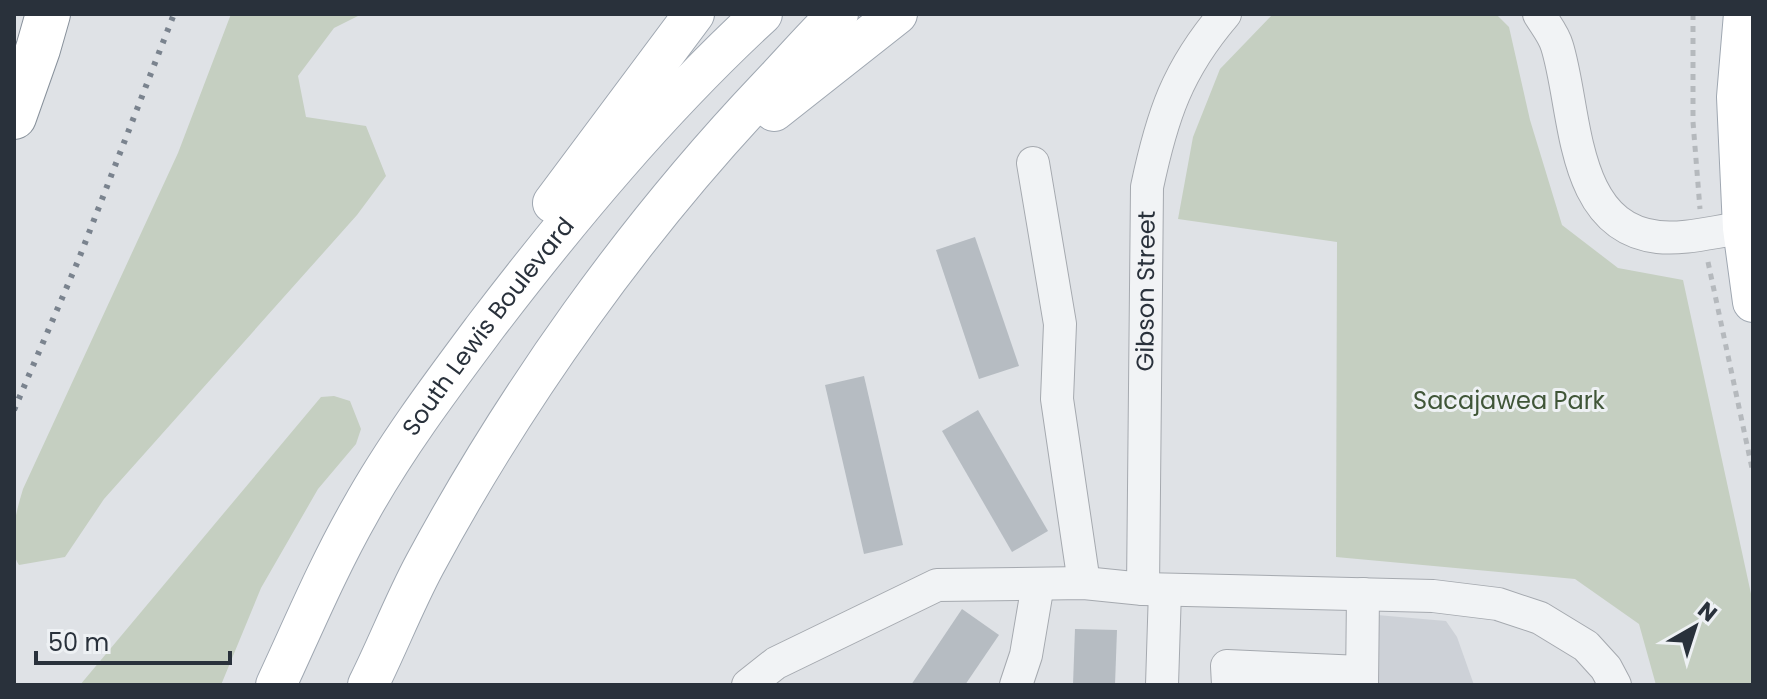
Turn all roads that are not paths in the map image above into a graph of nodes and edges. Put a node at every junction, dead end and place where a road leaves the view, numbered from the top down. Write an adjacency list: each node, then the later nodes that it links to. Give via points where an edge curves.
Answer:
1 (48, 14): 9 (highway)
2 (694, 14): 14 (main road, via 485,298)
3 (762, 14): 14 (main road, South Lewis Boulevard, via 651,125 540,255)
4 (838, 14): 11 (main road)
5 (897, 14): 11 (main road)
6 (1225, 14): 17 (street, Gibson Street, via 1200,43 1173,92 1147,187)
7 (1539, 14): 12 (street, via 1556,42 1582,166 1595,198 1611,216 1630,229 1658,237)
8 (1744, 14): 12 (main road, via 1737,97)
9 (14, 117)
10 (1033, 163): 15 (street, via 1060,324 1057,399)
11 (668, 202): 22 (main road, via 506,426 424,566)
12 (1743, 228): 13 (main road)
13 (1753, 302)
14 (374, 488): 21 (main road, South Lewis Boulevard)
15 (1084, 583): 16 (street); 17 (street)
16 (1038, 584): 23 (street, via 937,585 776,663); 24 (street)
17 (1154, 590): 18 (street); 25 (street, Gibson Street)
18 (1363, 594): 19 (street); 20 (street, via 1485,602 1540,618 1586,646)
19 (1361, 678): 26 (street, via 1227,666)
20 (1613, 680)
21 (276, 685)
22 (368, 685)
23 (748, 685)
24 (1016, 685)
25 (1162, 685)
26 (1228, 685)

